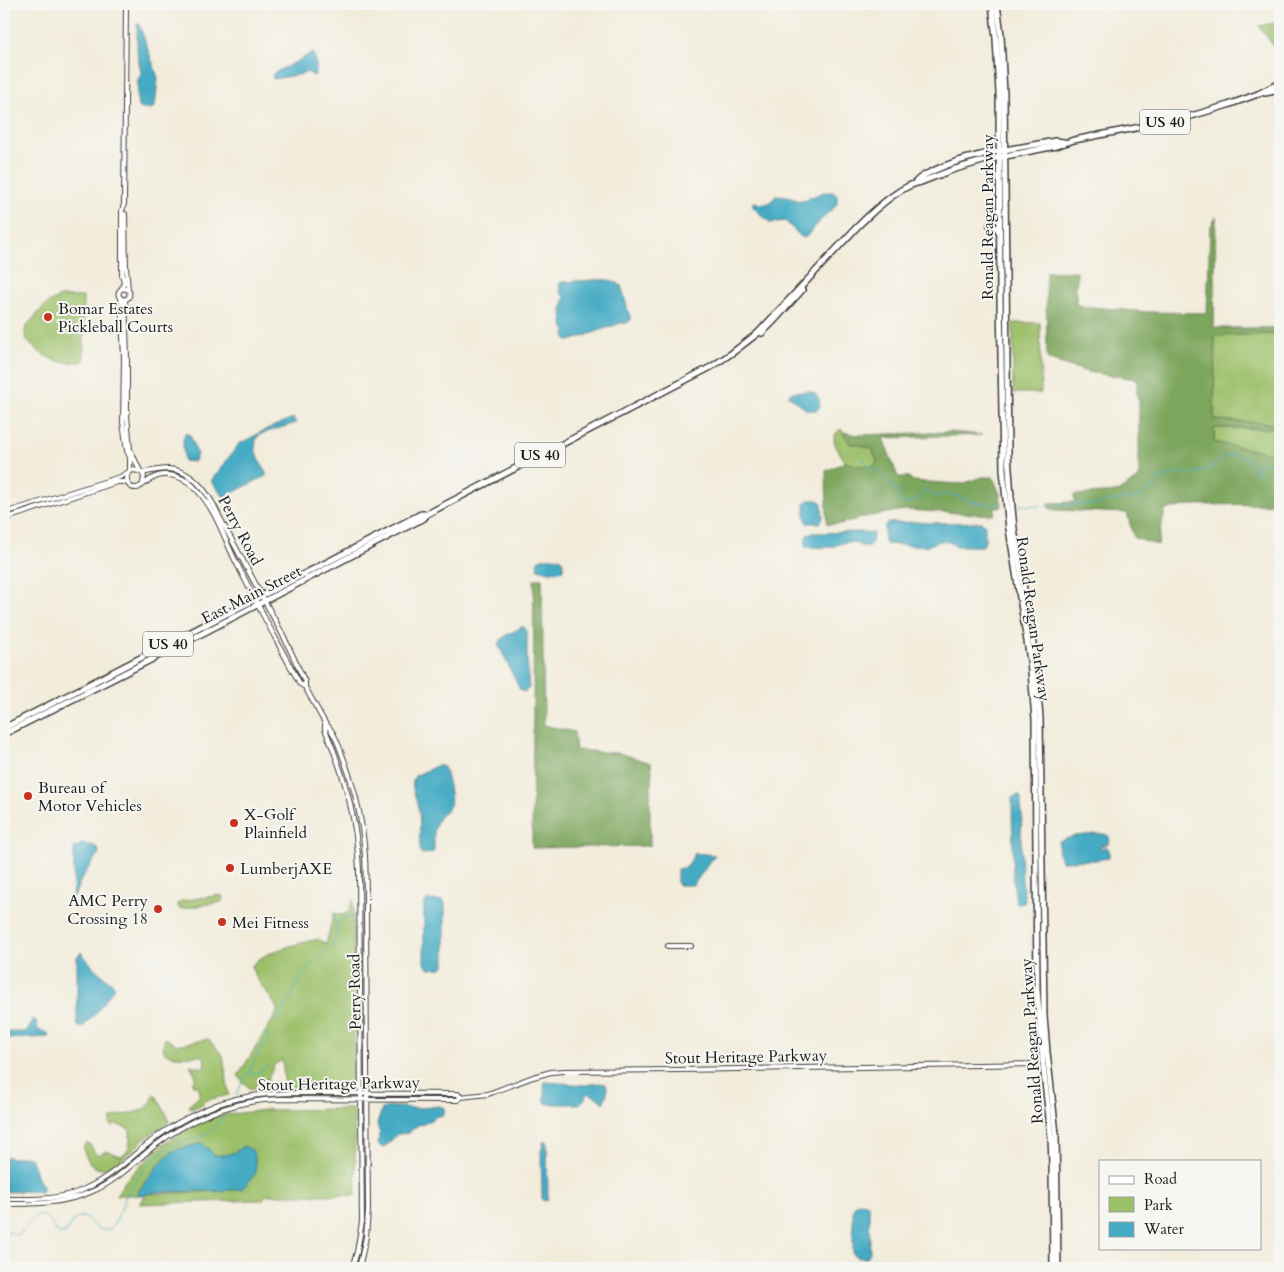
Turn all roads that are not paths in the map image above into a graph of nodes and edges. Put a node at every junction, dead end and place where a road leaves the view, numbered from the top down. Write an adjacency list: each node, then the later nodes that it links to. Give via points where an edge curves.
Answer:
1 (126, 4): 7 (street)
2 (992, 4): 6 (main road, Ronald Reagan Parkway)
3 (997, 4): 6 (main road, Ronald Reagan Parkway, via 1003,56)
4 (1279, 87): 5 (main road, US 40); 5 (main road, US 40)
5 (1262, 93): 6 (main road, US 40, via 1188,117 1056,146)
6 (1002, 154): 8 (main road, Ronald Reagan Parkway); 21 (main road, East Main Street / US 40, via 915,183 882,204 847,237 762,333 711,367 424,518); 40 (main road, Ronald Reagan Parkway, via 1008,455 1013,521 1034,644 1040,717 1044,1016 1056,1134)
7 (124, 204): 10 (street); 11 (street)
8 (1000, 212): 9 (main road, Ronald Reagan Parkway); 9 (main road, via 990,225)
9 (1000, 234): 39 (main road, Ronald Reagan Parkway, via 1002,460 1035,719 1038,997 1052,1165)
10 (122, 288): 11 (street); 12 (street, via 119,293)
11 (128, 289): 12 (street, via 130,296)
12 (123, 299): 13 (street); 14 (street)
13 (123, 365): 14 (street); 15 (street, via 123,422 130,457)
14 (127, 386): 16 (street, via 130,450)
15 (129, 472): 16 (street, Perry Road); 17 (street); 19 (street, Perry Road)
16 (141, 472): 18 (street); 21 (street, Perry Road, via 178,471 203,487)
17 (127, 482): 18 (street, Perry Road, via 134,488); 20 (street, Perry Road, via 117,482)
18 (144, 483): 22 (street, Perry Road, via 166,474 195,486 213,512)
19 (4, 513)
20 (4, 519)
21 (263, 598): 22 (main road, East Main Street / US 40); 23 (street, Perry Road, via 302,674)
22 (257, 602): 23 (street, Perry Road); 25 (main road, East Main Street / US 40); 26 (main road, East Main Street / US 40)
23 (303, 686): 24 (street, Perry Road)
24 (324, 724): 30 (street, Perry Road, via 350,801 359,857); 31 (street, Perry Road, via 340,750 353,788 364,843)
25 (4, 728)
26 (4, 734)
27 (668, 946): 28 (street)
28 (691, 946)
29 (1036, 1064): 32 (street, Stout Heritage Parkway, via 564,1071 533,1077 488,1094)
30 (361, 1093): 31 (street, Stout Heritage Parkway); 33 (street, Perry Road); 35 (street, Stout Heritage Parkway, via 266,1094 217,1104 165,1131 102,1181 74,1193 45,1198)
31 (368, 1093): 32 (street, Stout Heritage Parkway, via 458,1094); 34 (street, Perry Road)
32 (460, 1097): 34 (street, Stout Heritage Parkway, via 458,1100)
33 (362, 1100): 34 (street, Stout Heritage Parkway); 36 (street, Stout Heritage Parkway, via 270,1100 222,1108 180,1128 110,1182 92,1191 56,1202); 37 (street, Perry Road, via 362,1222)
34 (368, 1100): 38 (street, Perry Road, via 368,1211)
35 (4, 1199)
36 (4, 1204)
37 (352, 1268)
38 (359, 1268)
39 (1052, 1268)
40 (1058, 1268)

